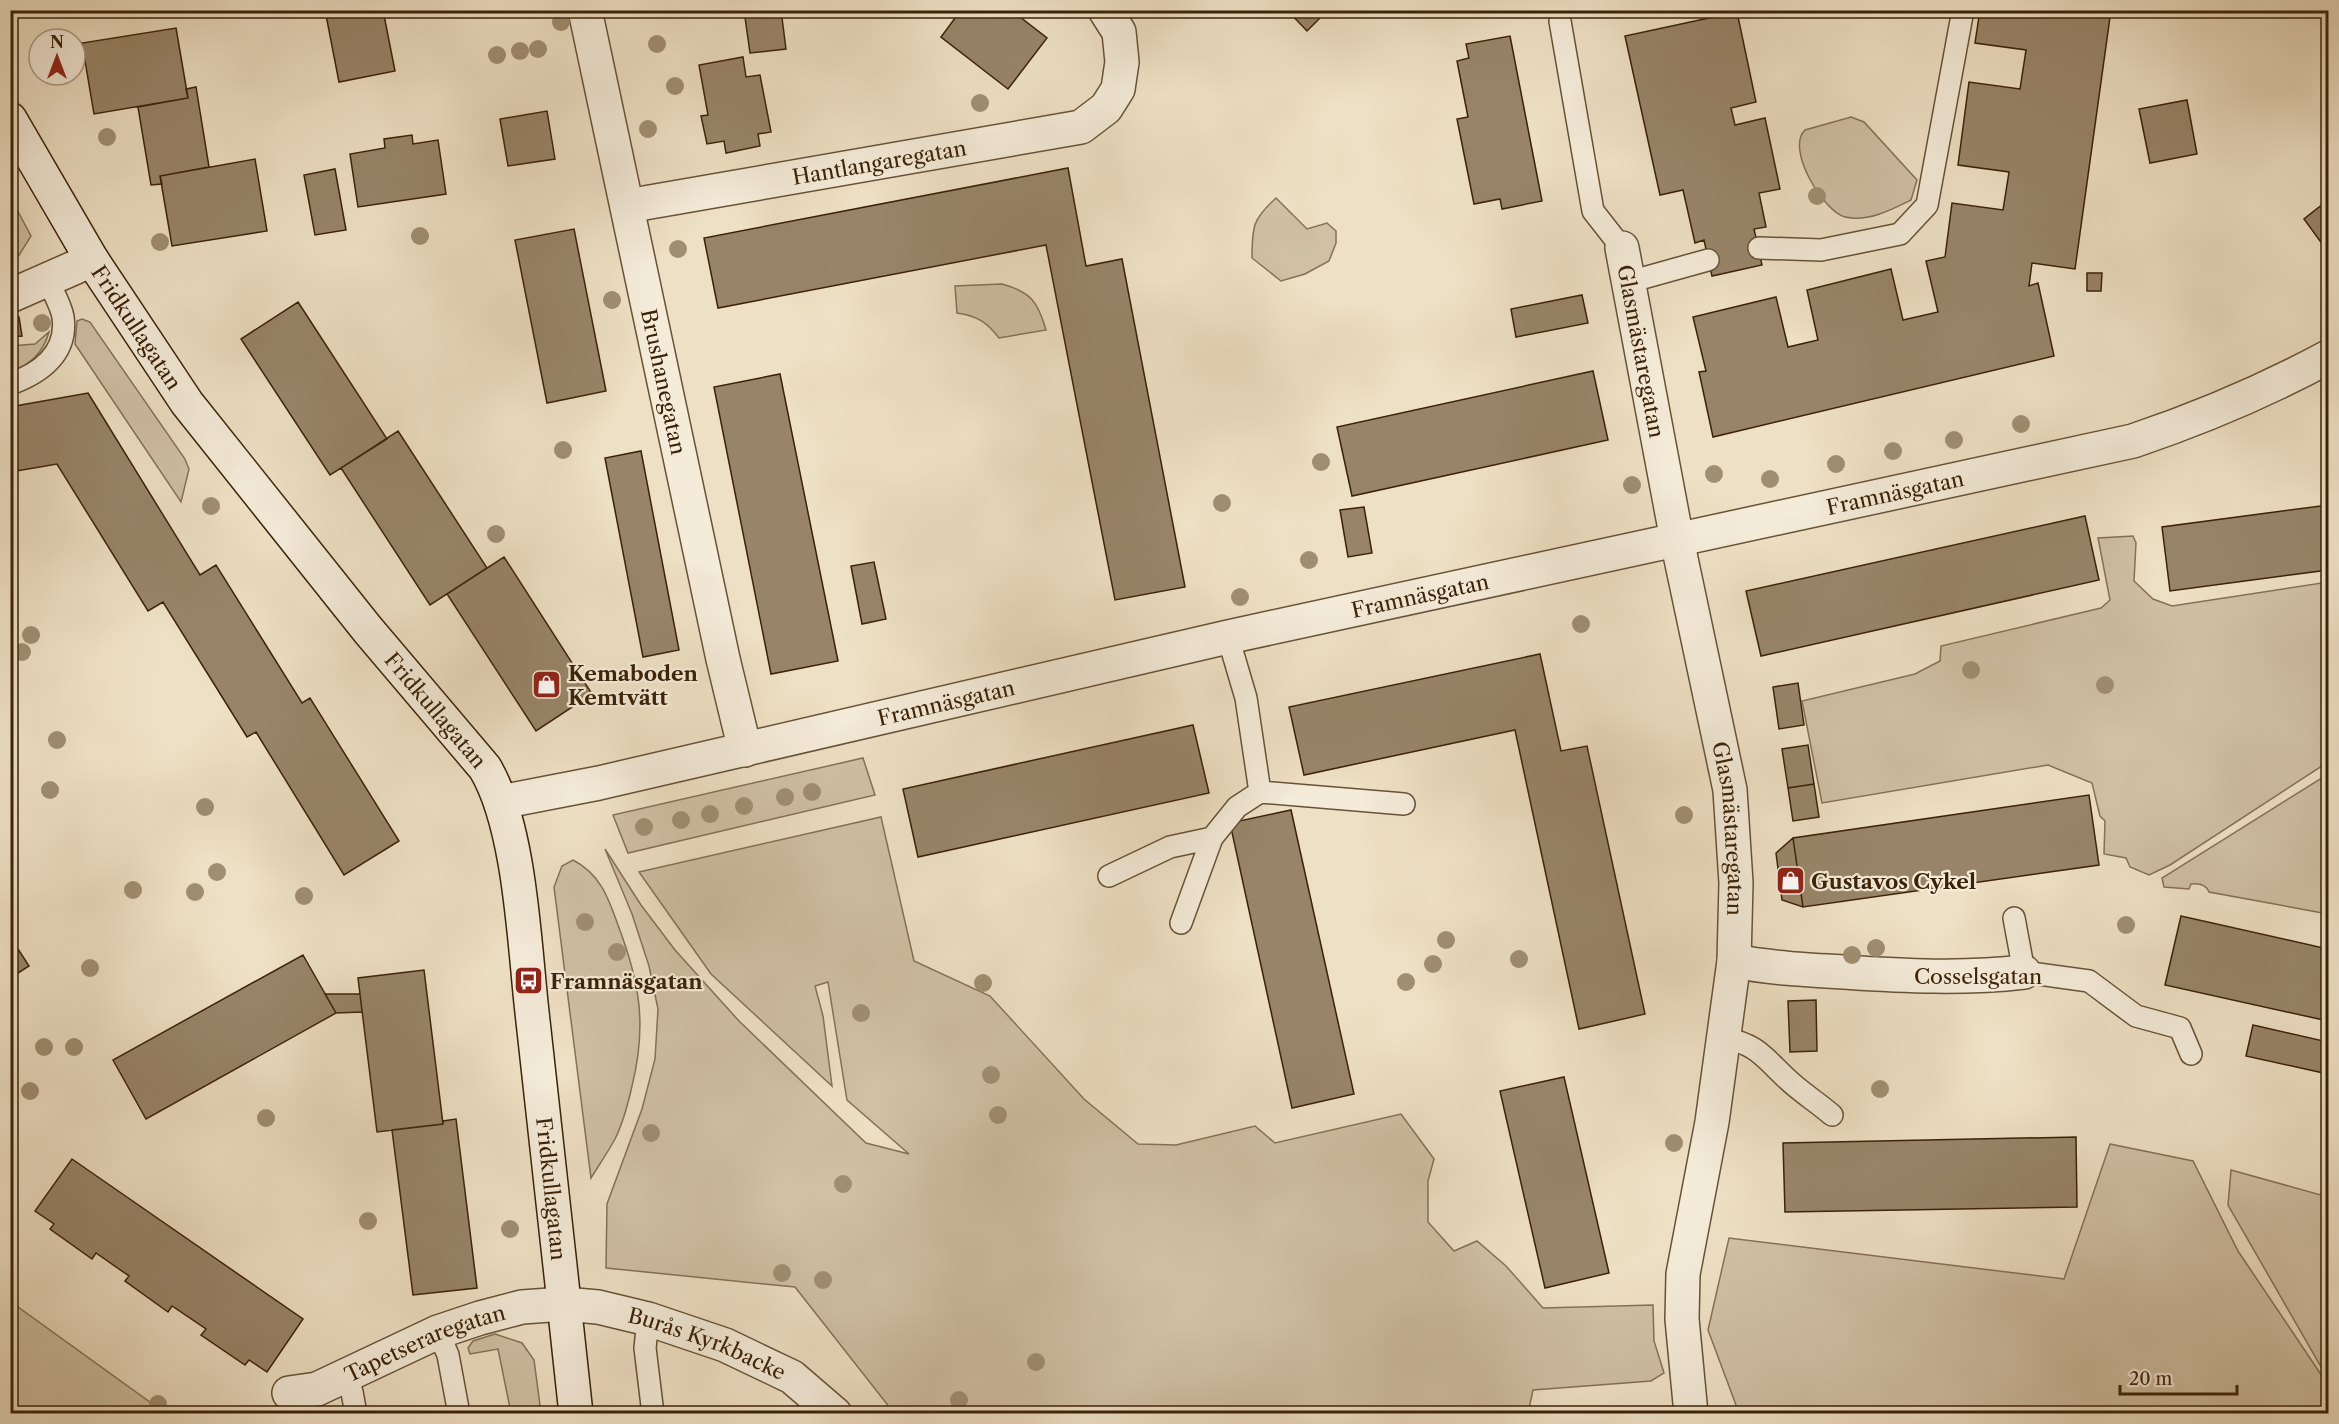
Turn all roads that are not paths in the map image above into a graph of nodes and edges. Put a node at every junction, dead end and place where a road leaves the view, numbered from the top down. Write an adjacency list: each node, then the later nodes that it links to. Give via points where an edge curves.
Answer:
1 (585, 10): 6 (street, Brushanegatan)
2 (1105, 10): 6 (street, Hantlangaregatan, via 1119,32 1122,62 1118,89 1106,108 1081,127)
3 (1963, 10): 8 (lane, via 1927,205 1900,234 1821,250)
4 (1560, 21): 7 (lane, via 1593,211)
5 (10, 119): 9 (street, Fridkullagatan)
6 (627, 206): 18 (street, Brushanegatan)
7 (1622, 248): 12 (street, Glasmästaregatan)
8 (1759, 248)
9 (93, 260): 11 (street); 20 (street, Fridkullagatan, via 187,403 360,621 485,768)
10 (1708, 260): 12 (lane)
11 (49, 282): 13 (street); 15 (lane, via 63,316 62,339 47,365)
12 (1629, 282): 16 (street, Glasmästaregatan)
13 (10, 296)
14 (2328, 357): 16 (street, Framnäsgatan, via 2198,419 2133,441)
15 (10, 384)
16 (1677, 540): 17 (street, Framnäsgatan); 26 (street, Glasmästaregatan, via 1730,790 1736,883)
17 (1228, 637): 18 (street, Framnäsgatan); 19 (lane, via 1246,698)
18 (745, 750): 20 (street, Framnäsgatan)
19 (1260, 792): 21 (lane); 22 (lane, via 1237,807)
20 (501, 802): 31 (street, Fridkullagatan, via 519,889)
21 (1404, 804)
22 (1212, 837): 23 (lane, via 1170,847); 25 (lane)
23 (1109, 876)
24 (2014, 918): 27 (lane)
25 (1181, 923)
26 (1734, 961): 27 (street, Cosselsgatan, via 1897,975 1981,977); 28 (street, Glasmästaregatan)
27 (2024, 972): 29 (lane, Cosselsgatan, via 2089,981 2136,1016 2180,1028)
28 (1724, 1038): 30 (lane, via 1745,1042 1763,1054); 41 (street, Glasmästaregatan, via 1683,1274 1682,1319)
29 (2192, 1054)
30 (1832, 1115)
31 (564, 1304): 32 (street, Burås Kyrkbacke, via 598,1307); 33 (street, Tapetseraregatan, via 522,1307); 38 (street, Fridkullagatan)
32 (648, 1319): 39 (lane, via 645,1348); 40 (street, Burås Kyrkbacke, via 725,1345 792,1377)
33 (438, 1332): 34 (street, Tapetseraregatan); 37 (lane, via 448,1355)
34 (344, 1374): 35 (street, Tapetseraregatan, via 317,1389); 36 (lane)
35 (289, 1393)
36 (356, 1413)
37 (459, 1413)
38 (576, 1413)
39 (653, 1413)
40 (835, 1413)
41 (1691, 1413)

